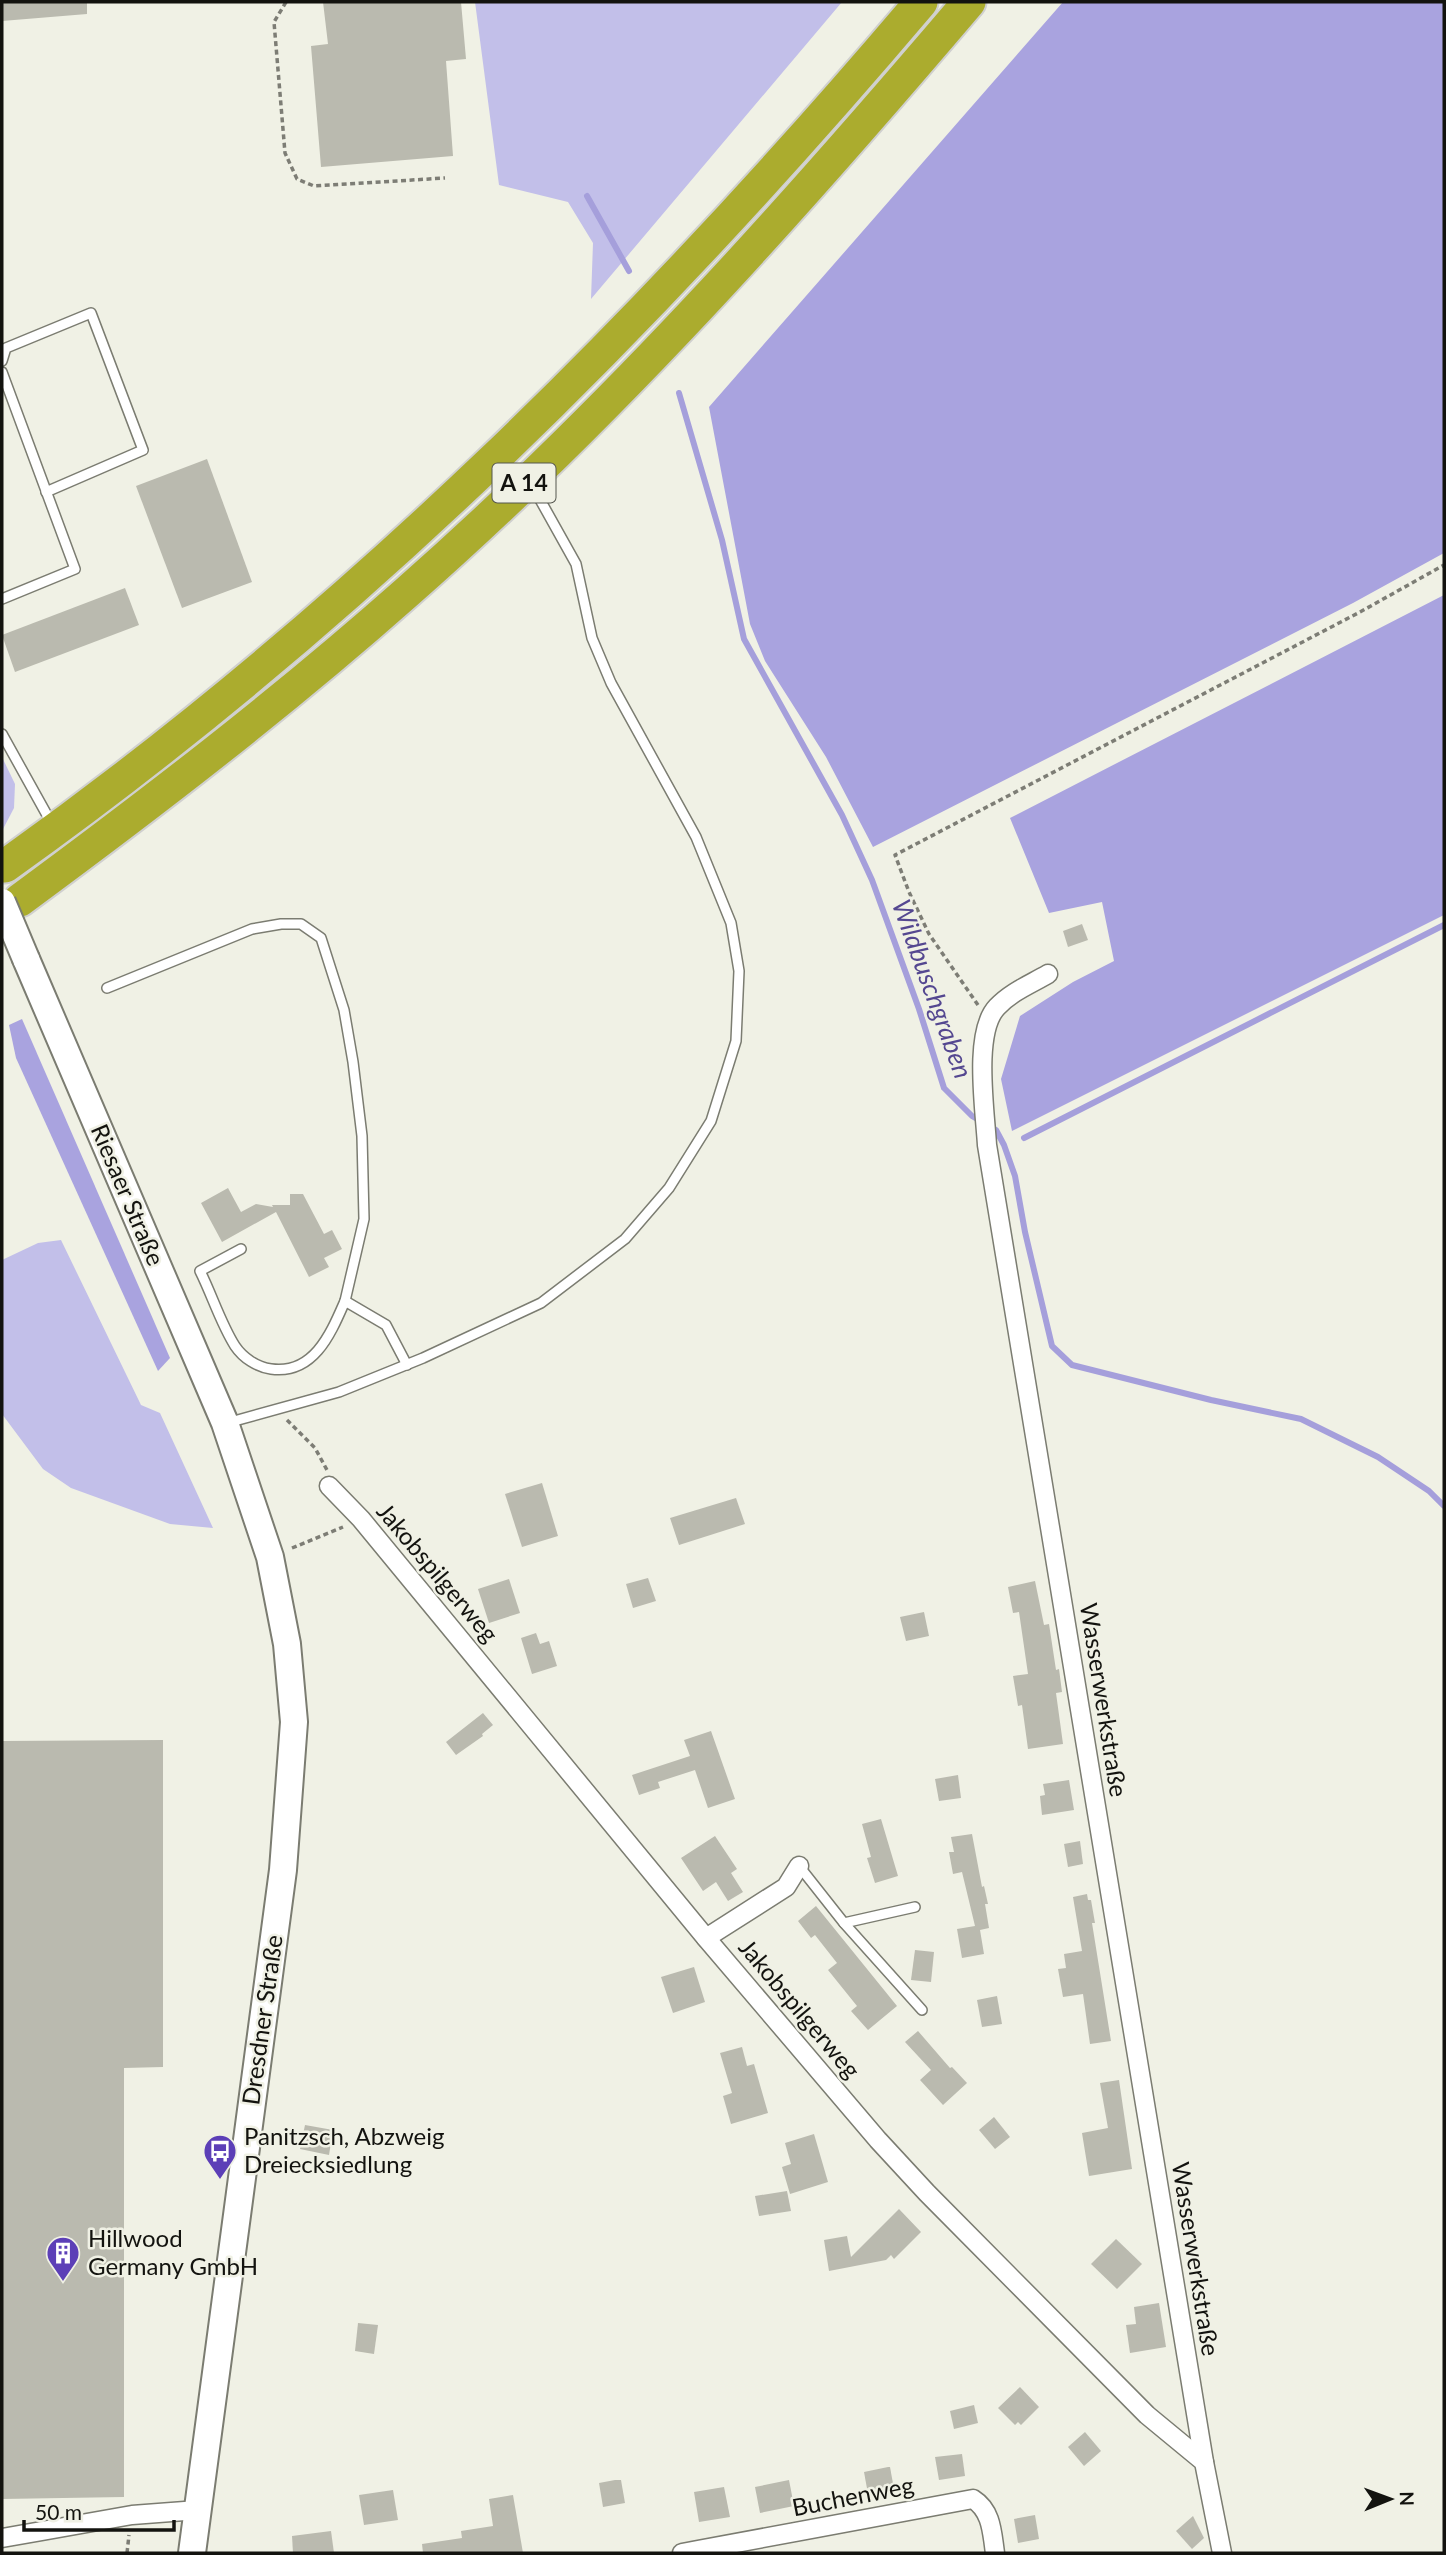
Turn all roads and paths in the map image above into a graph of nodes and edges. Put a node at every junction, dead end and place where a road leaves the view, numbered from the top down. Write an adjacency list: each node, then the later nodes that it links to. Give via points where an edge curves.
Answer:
1 (286, 2): 4 (path, via 274,22 285,153 297,179 314,186)
2 (921, 2): 12 (highway, A 14, via 681,272 483,472 245,682)
3 (969, 2): 7 (highway, A 14, via 733,271)
4 (445, 178)
5 (2, 360): 8 (lane, via 6,348 91,313 144,450)
6 (2, 372): 8 (lane)
7 (529, 479): 14 (highway, A 14, via 409,591 251,725 159,798); 20 (lane, via 576,564 592,638 611,683 696,837 731,923 738,971 736,1041 711,1121 669,1188 625,1239 541,1304)
8 (46, 492): 10 (lane, via 75,569)
9 (1444, 565): 17 (path, via 895,855 929,933)
10 (2, 599)
11 (2, 734): 12 (lane)
12 (56, 830): 13 (highway, A 14)
13 (5, 866)
14 (11, 901): 22 (main road, Riesaer Straße, bridge, via 26,959)
15 (1048, 974): 17 (street, via 1009,997)
16 (107, 988): 19 (lane, via 252,929 301,925 321,938 344,1010 362,1136 364,1219)
17 (986, 1023): 32 (street, Wasserwerkstraße, via 982,1049 987,1145)
18 (241, 1249): 19 (lane, via 200,1271 235,1347 262,1367 292,1368 313,1357 329,1338)
19 (345, 1301): 20 (lane, via 386,1325)
20 (407, 1365): 21 (lane)
21 (279, 1409): 22 (lane); 23 (path, via 327,1466)
22 (225, 1423): 24 (main road, Riesaer Straße)
23 (329, 1486): 25 (street, Jakobspilgerweg)
24 (249, 1489): 26 (main road, Dresdner Straße)
25 (361, 1519): 26 (path); 30 (street, Jakobspilgerweg)
26 (270, 1557): 33 (main road, Dresdner Straße, via 287,1644 294,1722 292,1772)
27 (799, 1866): 29 (lane); 30 (street, via 786,1887)
28 (915, 1907): 29 (lane)
29 (845, 1923): 31 (lane)
30 (706, 1938): 32 (street, Jakobspilgerweg, via 927,2193 1147,2415)
31 (922, 2010)
32 (1204, 2462): 38 (street)
33 (198, 2510): 34 (street, via 132,2515); 35 (main road, Dresdner Straße)
34 (2, 2538)
35 (192, 2553)
36 (682, 2553): 37 (street, Buchenweg, via 973,2499 989,2517)
37 (995, 2553)
38 (1222, 2553)

